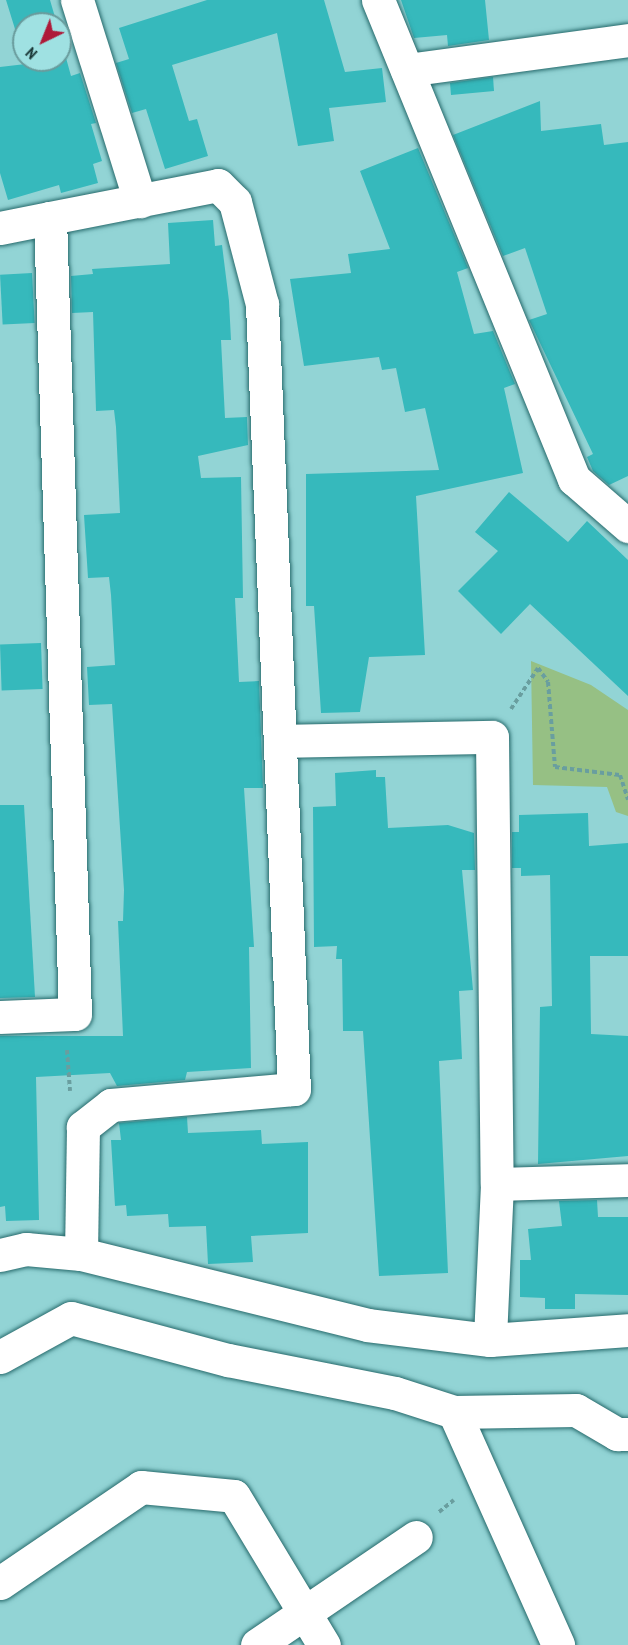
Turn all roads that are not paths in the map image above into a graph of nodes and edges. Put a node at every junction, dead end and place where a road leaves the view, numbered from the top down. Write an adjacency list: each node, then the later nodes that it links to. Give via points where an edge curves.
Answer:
1 (77, 0): 5 (street)
2 (378, 0): 4 (street)
3 (628, 40): 4 (street)
4 (407, 70): 8 (street, via 573,479)
5 (140, 201): 6 (street); 9 (street, via 218,185 235,202 262,304)
6 (50, 219): 7 (street); 10 (street, via 75,1014)
7 (0, 228)
8 (628, 526)
9 (280, 741): 12 (street, via 492,737); 14 (street, via 294,1089 111,1105 83,1127)
10 (0, 1017)
11 (628, 1180): 12 (street)
12 (497, 1184): 16 (street)
13 (0, 1254): 14 (street, via 26,1249)
14 (81, 1254): 16 (street, via 367,1325)
15 (628, 1330): 16 (street)
16 (490, 1340)
17 (0, 1357): 18 (street, via 70,1318 228,1360 395,1393)
18 (454, 1412): 19 (street, via 576,1410 617,1434); 25 (street)
19 (628, 1434)
20 (416, 1537): 22 (street)
21 (0, 1583): 22 (street, via 141,1488 234,1496)
22 (308, 1611): 23 (street); 24 (street)
23 (257, 1645)
24 (324, 1645)
25 (558, 1645)

